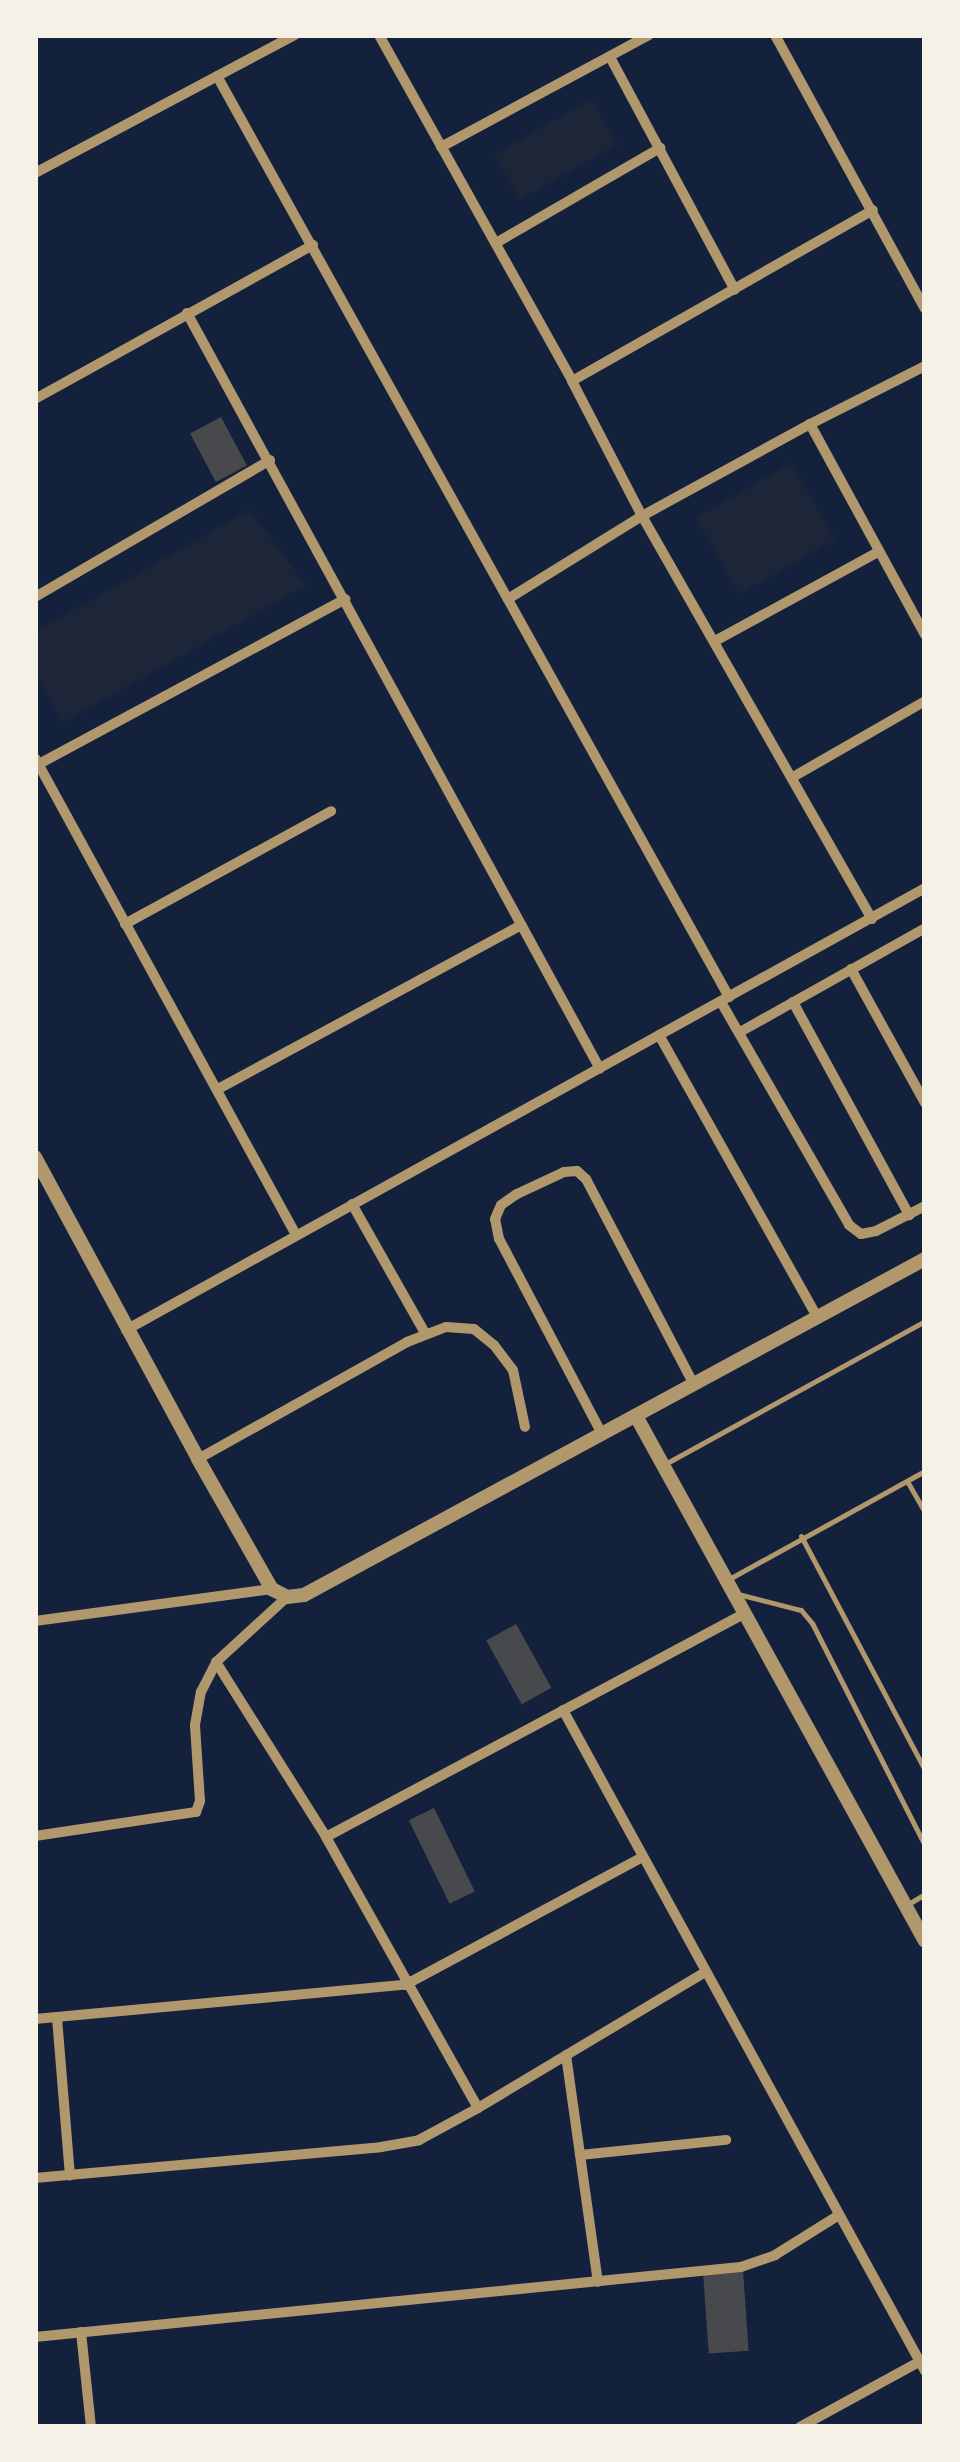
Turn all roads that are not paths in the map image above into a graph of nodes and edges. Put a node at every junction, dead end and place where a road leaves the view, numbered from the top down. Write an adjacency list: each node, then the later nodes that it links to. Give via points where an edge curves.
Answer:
1 (295, 35): 6 (street)
2 (379, 35): 7 (street)
3 (649, 35): 5 (street)
4 (775, 35): 10 (street)
5 (610, 58): 7 (street); 8 (street)
6 (217, 76): 9 (street); 12 (street)
7 (442, 147): 11 (street)
8 (660, 148): 11 (street); 13 (street)
9 (35, 174)
10 (872, 210): 13 (street); 14 (street)
11 (496, 244): 17 (street)
12 (313, 246): 15 (street); 25 (street)
13 (734, 290): 17 (street)
14 (925, 309)
15 (188, 314): 18 (street); 20 (street)
16 (925, 366): 19 (street)
17 (572, 381): 21 (street)
18 (35, 399)
19 (810, 424): 21 (street); 22 (street)
20 (270, 460): 23 (street); 24 (street)
21 (642, 516): 25 (street); 27 (street)
22 (878, 552): 26 (street); 27 (street)
23 (35, 597)
24 (345, 599): 29 (street); 35 (street)
25 (508, 599): 38 (street)
26 (925, 634)
27 (715, 641): 30 (street)
28 (925, 701): 30 (street)
29 (37, 761): 34 (street)
30 (793, 777): 33 (street)
31 (331, 811): 34 (street)
32 (925, 888): 33 (street)
33 (872, 919): 38 (street)
34 (125, 924): 43 (street)
35 (521, 925): 42 (street); 43 (street)
36 (925, 928): 37 (street)
37 (851, 969): 39 (street); 44 (street)
38 (725, 999): 40 (street); 41 (street)
39 (792, 1002): 40 (street); 48 (street)
40 (740, 1032): 48 (street, via 848,1225 860,1234)
41 (659, 1035): 42 (street); 51 (street)
42 (600, 1069): 46 (street)
43 (218, 1089): 49 (street)
44 (925, 1104)
45 (35, 1157): 53 (street)
46 (352, 1204): 49 (street); 54 (street)
47 (925, 1206): 48 (street)
48 (909, 1214)
49 (296, 1235): 53 (street)
50 (925, 1259): 51 (street)
51 (817, 1317): 55 (street)
52 (925, 1321): 60 (lane)
53 (126, 1330): 59 (street)
54 (425, 1332): 57 (street, via 474,1329 494,1344 514,1370); 59 (street)
55 (694, 1385): 56 (street); 58 (street, via 586,1179 564,1172 517,1194 495,1219 500,1240)
56 (636, 1416): 58 (street); 60 (street)
57 (526, 1428)
58 (602, 1434): 67 (street, via 304,1595)
59 (198, 1460): 66 (street)
60 (661, 1466): 65 (street)
61 (925, 1471): 62 (lane)
62 (907, 1480): 63 (lane); 64 (lane)
63 (925, 1512)
64 (801, 1536): 65 (lane); 72 (lane)
65 (730, 1587): 68 (street); 75 (lane, via 801,1610 812,1623)
66 (272, 1589): 67 (street); 69 (street)
67 (286, 1597): 70 (street)
68 (745, 1613): 71 (street); 78 (street)
69 (35, 1621)
70 (216, 1662): 73 (street, via 195,1725 196,1812); 74 (street)
71 (563, 1710): 74 (street); 76 (street)
72 (925, 1770)
73 (35, 1836)
74 (326, 1837): 81 (street)
75 (925, 1846)
76 (641, 1858): 80 (street); 81 (street)
77 (925, 1894): 78 (lane)
78 (907, 1905): 79 (street)
79 (925, 1941)
80 (704, 1973): 84 (street); 90 (street)
81 (405, 1985): 82 (street); 85 (street)
82 (57, 2018): 83 (street); 88 (street)
83 (35, 2019)
84 (566, 2055): 85 (street); 87 (street)
85 (478, 2108): 88 (street, via 419,2140 382,2147)
86 (726, 2140): 87 (street)
87 (580, 2155): 91 (street)
88 (70, 2175): 89 (street)
89 (35, 2178)
90 (839, 2215): 91 (street, via 775,2255 741,2267); 94 (street)
91 (598, 2282): 92 (street)
92 (81, 2332): 93 (street); 95 (street)
93 (35, 2337)
94 (923, 2364): 96 (street)
95 (91, 2427)
96 (800, 2427)

